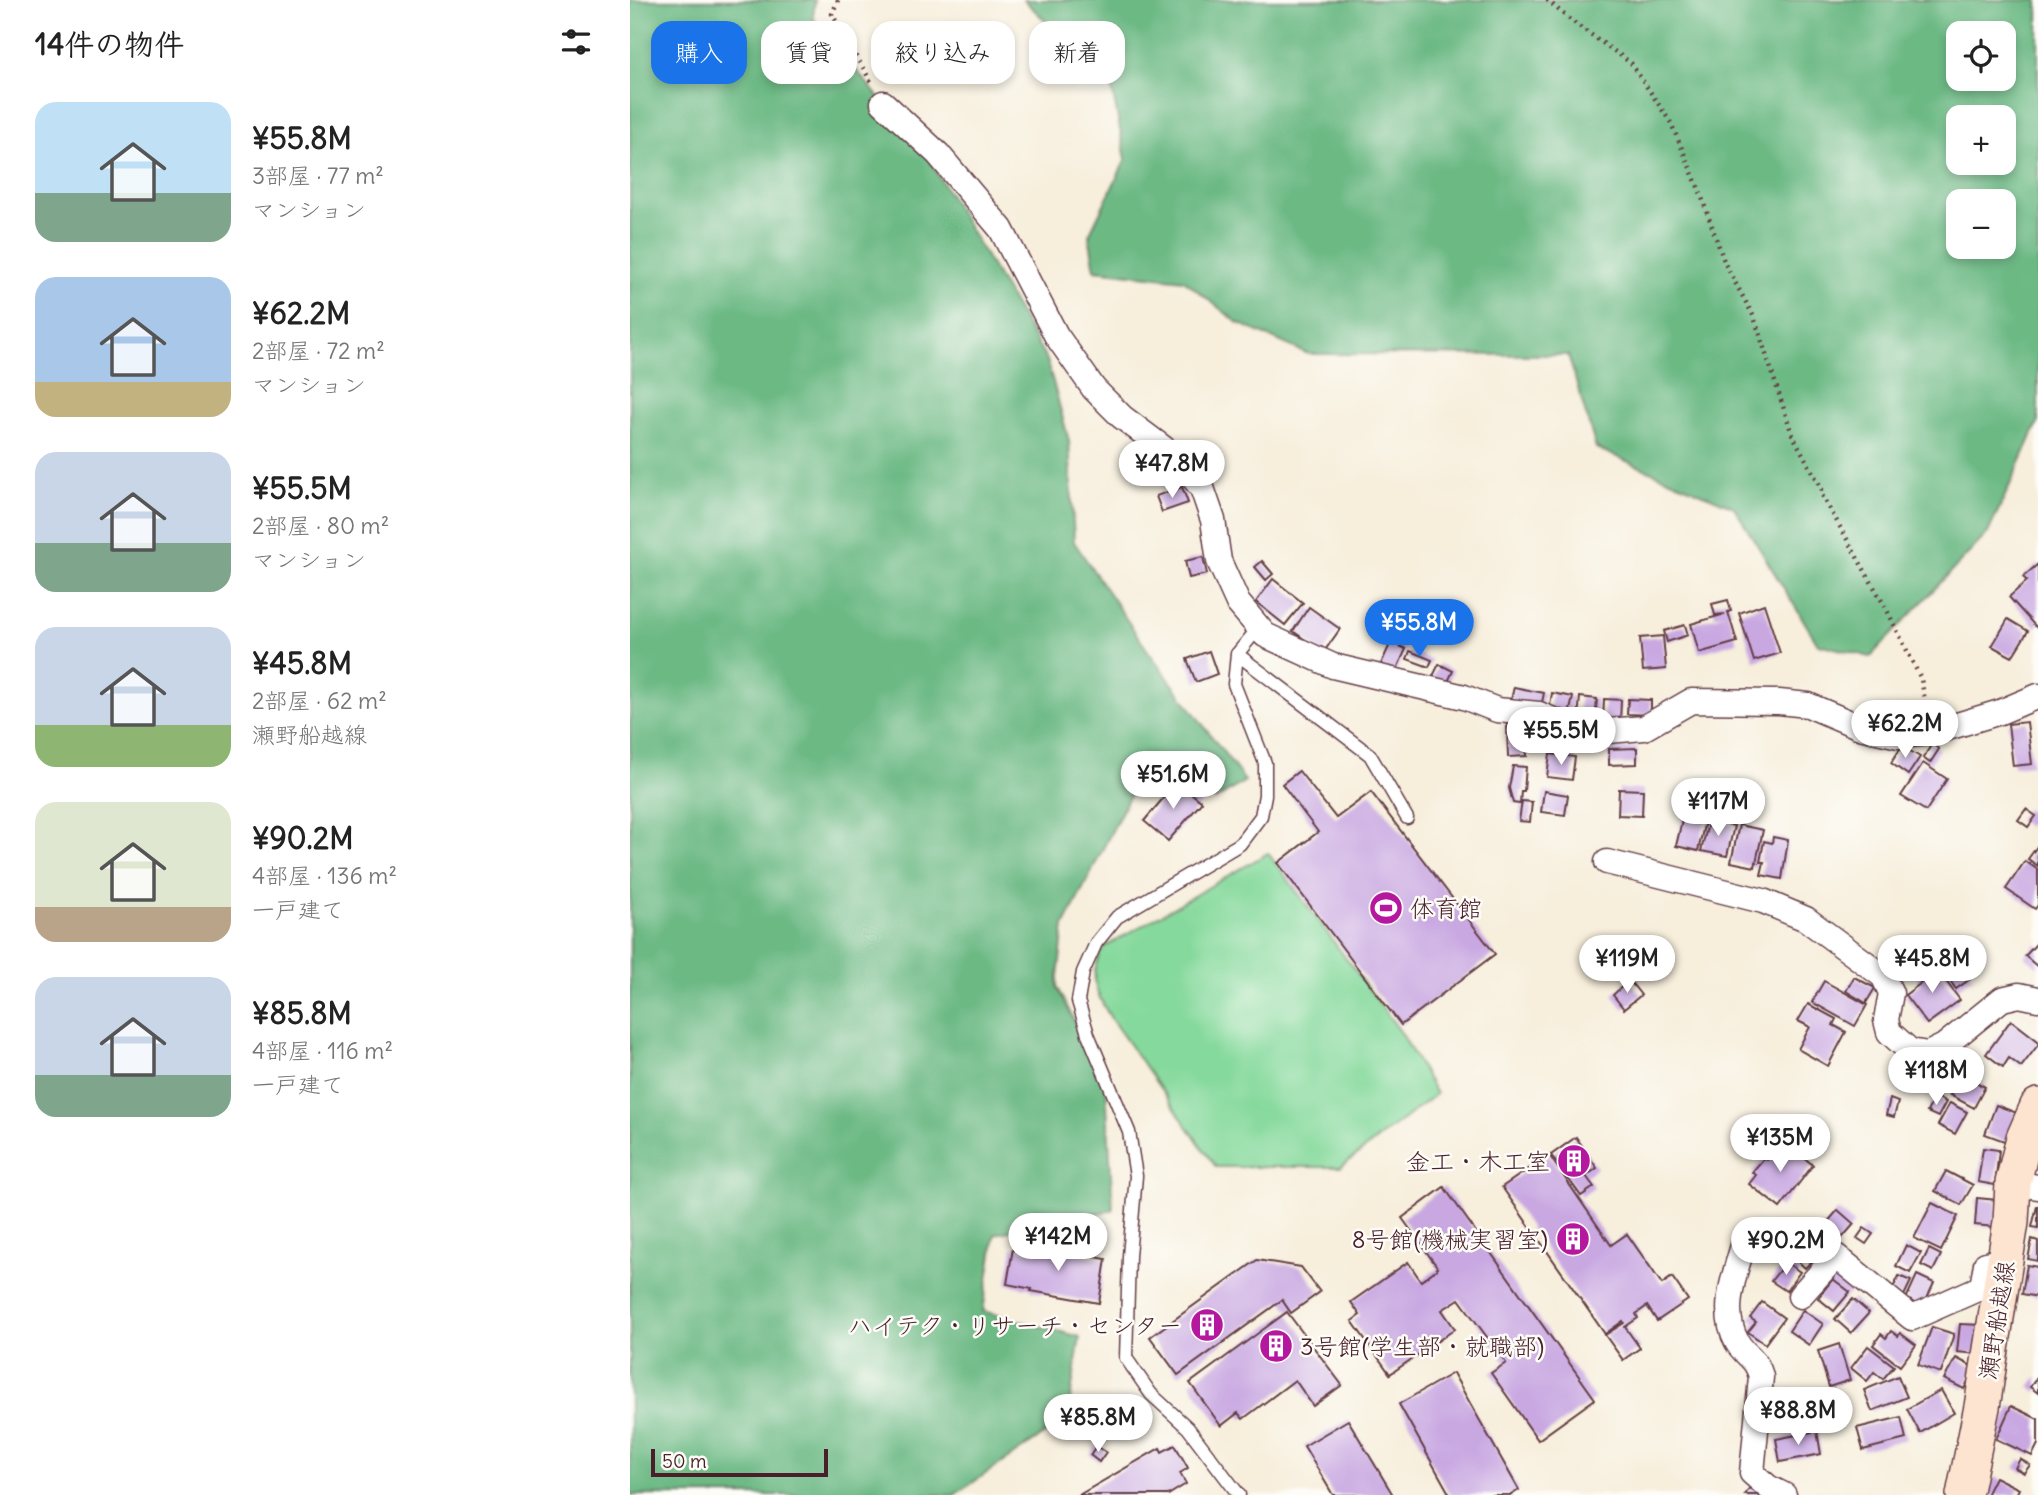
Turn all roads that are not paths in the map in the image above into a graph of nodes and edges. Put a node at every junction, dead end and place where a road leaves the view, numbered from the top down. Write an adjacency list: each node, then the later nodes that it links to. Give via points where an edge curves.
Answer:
1 (883, 103): 4 (street, via 938,154 1001,229 1056,335 1094,389 1122,417 1178,459 1202,488 1219,561 1238,603 1265,635 1334,666 1464,697 1497,710 1539,714 1584,733 1644,728 1691,701 1808,705 1860,727 1899,736 1931,733)
2 (1251, 637): 3 (lane)
3 (1237, 654): 5 (lane, via 1370,755); 13 (lane, via 1234,684 1265,762 1261,816 1240,844 1116,917 1096,943 1083,972 1078,1001 1129,1132 1136,1176 1126,1358 1151,1394 1188,1428)
4 (2038, 696)
5 (1407, 818)
6 (1607, 862): 7 (street, via 1763,901 1805,919 1883,976 1891,993 1886,1020 1889,1032 1910,1051 1928,1054 1944,1046 2002,999 2019,995)
7 (2038, 999)
8 (2038, 1106): 9 (main road, 瀬野船越線, via 2024,1138)
9 (2026, 1185): 11 (main road, 瀬野船越線, via 2011,1222)
10 (1745, 1239): 14 (street, via 1728,1306 1737,1343 1759,1367 1761,1377 1752,1473)
11 (2005, 1260): 12 (street, via 1986,1264 1982,1287 1912,1318 1836,1256); 15 (main road, 瀬野船越線)
12 (1800, 1296)
13 (1239, 1495)
14 (1784, 1495)
15 (1964, 1495)

